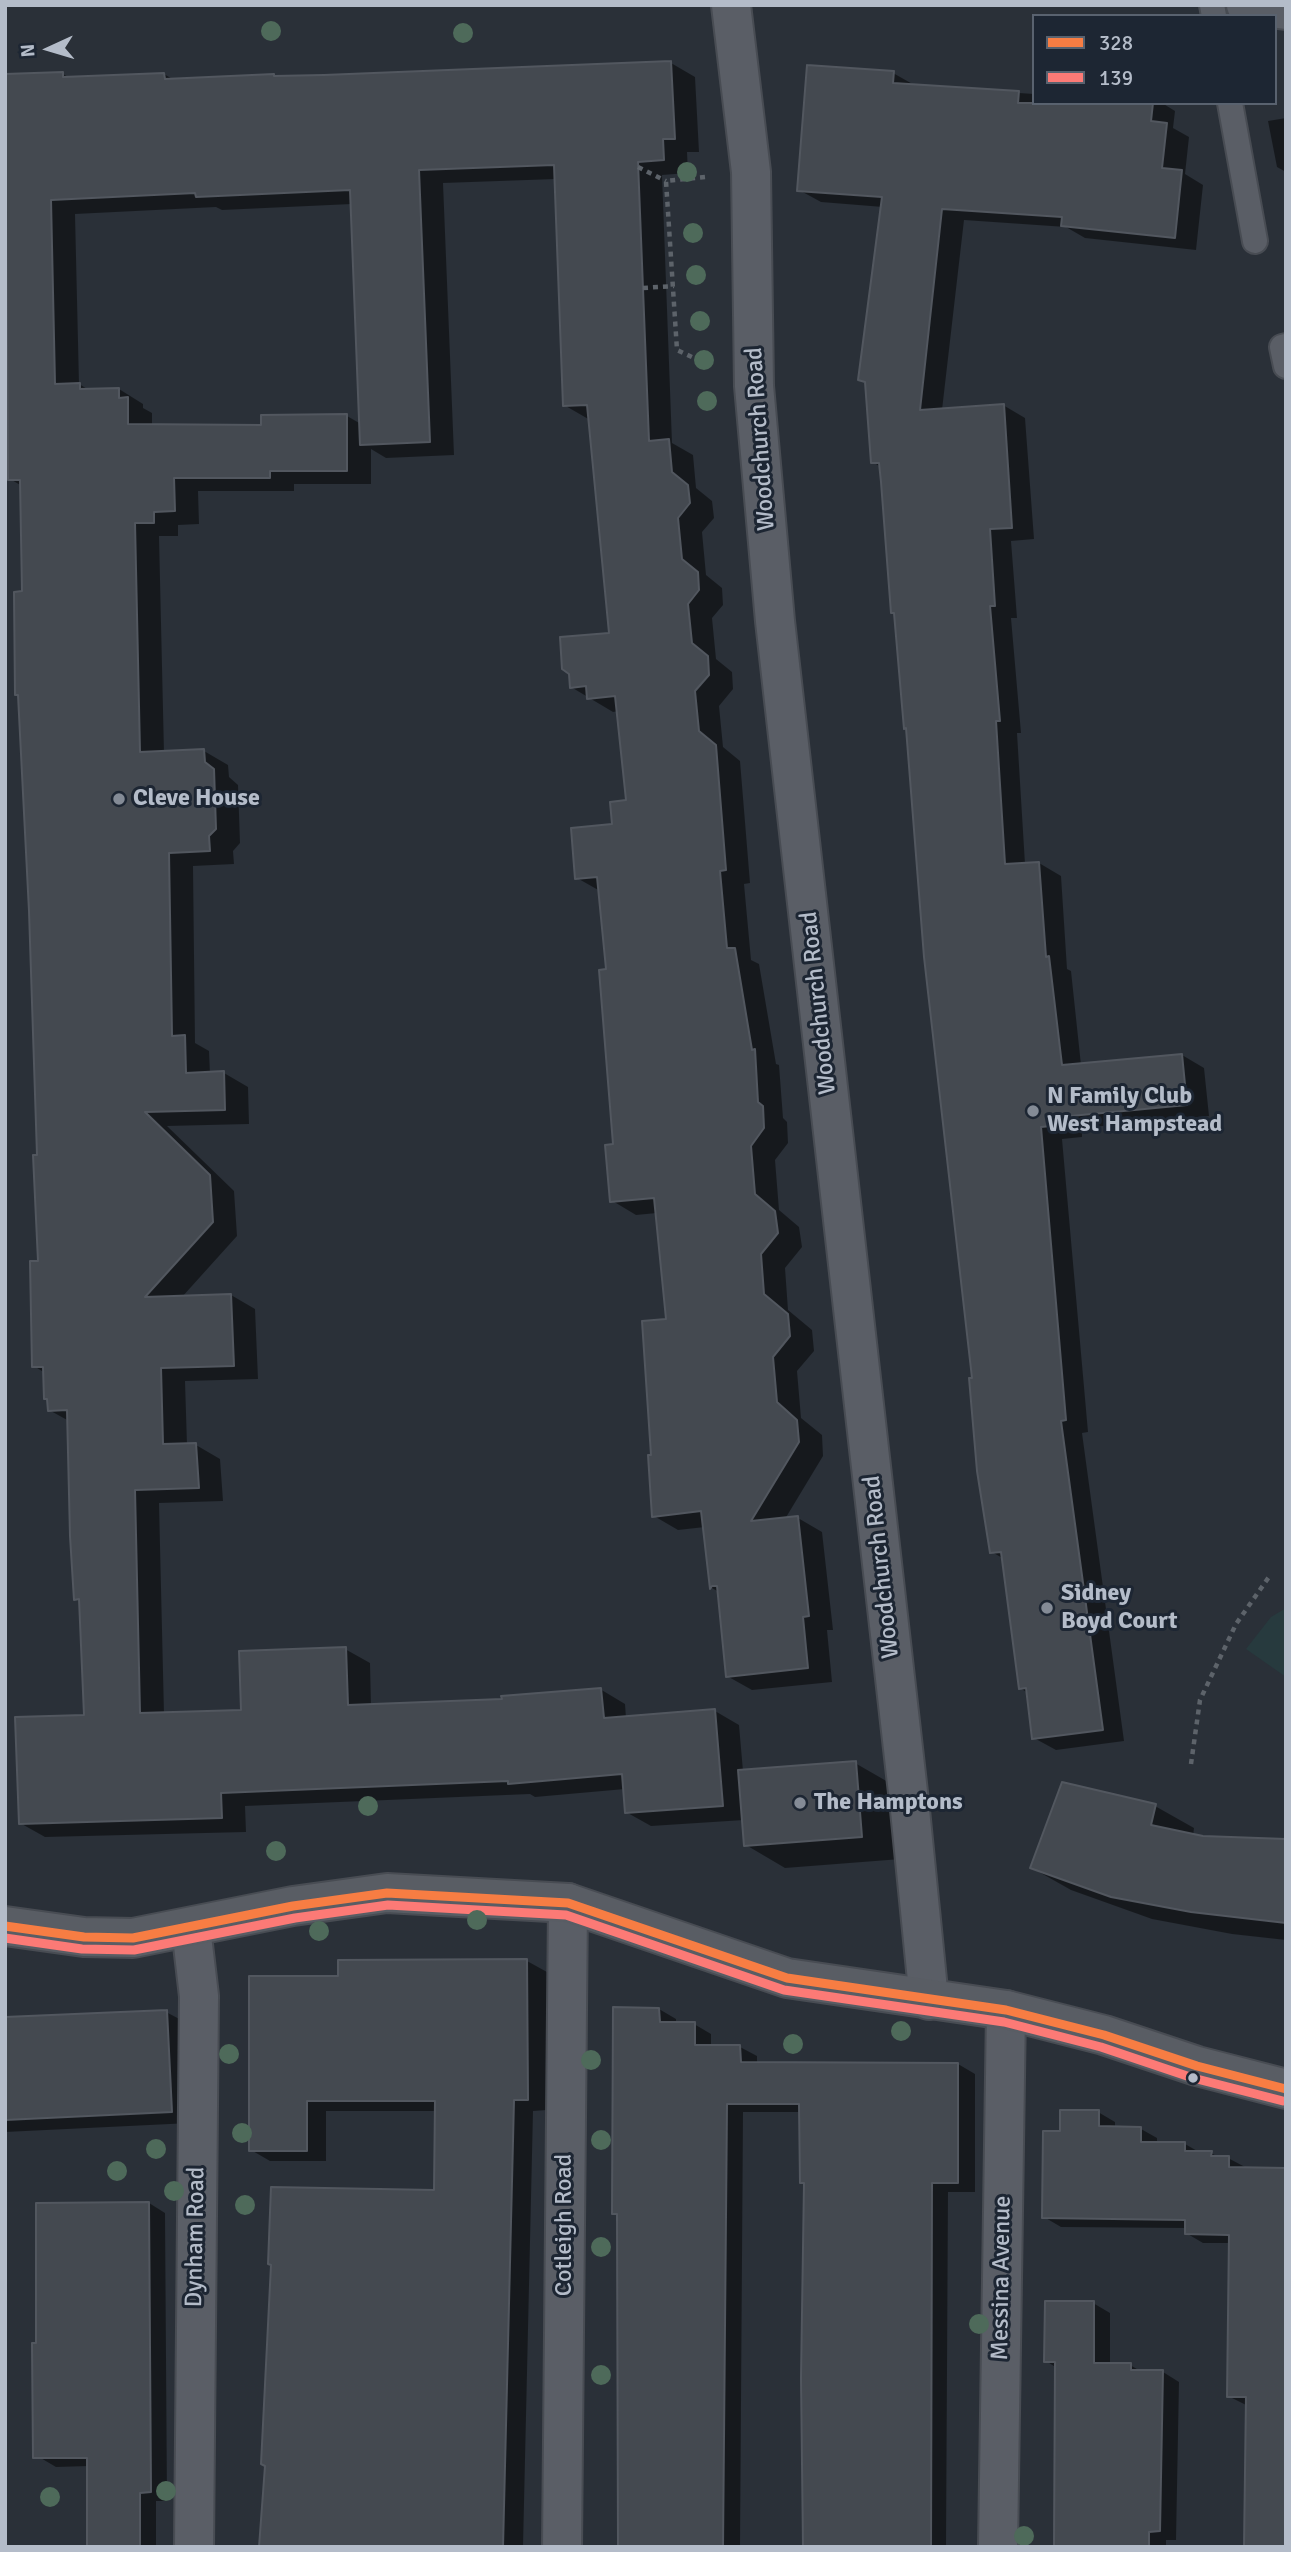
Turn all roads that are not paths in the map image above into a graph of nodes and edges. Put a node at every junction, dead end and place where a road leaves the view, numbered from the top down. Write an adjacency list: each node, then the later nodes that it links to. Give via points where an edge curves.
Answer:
1 (731, 5): 11 (street, Woodchurch Road, via 751,172 754,386 777,635)
2 (1246, 5): 3 (street)
3 (1286, 10)
4 (1230, 105): 5 (lane)
5 (1255, 241)
6 (1286, 346): 7 (lane, via 1282,347)
7 (1286, 366)
8 (568, 1903): 10 (main road, via 387,1893); 11 (main road, via 787,1978); 15 (street, Cotleigh Road)
9 (5, 1926): 10 (main road, via 84,1937 133,1938)
10 (191, 1927): 14 (street, Dynham Road, via 199,1996)
11 (929, 2000): 12 (main road)
12 (1006, 2010): 13 (main road); 16 (street, Messina Avenue)
13 (1286, 2089)
14 (194, 2547)
15 (562, 2547)
16 (998, 2547)

